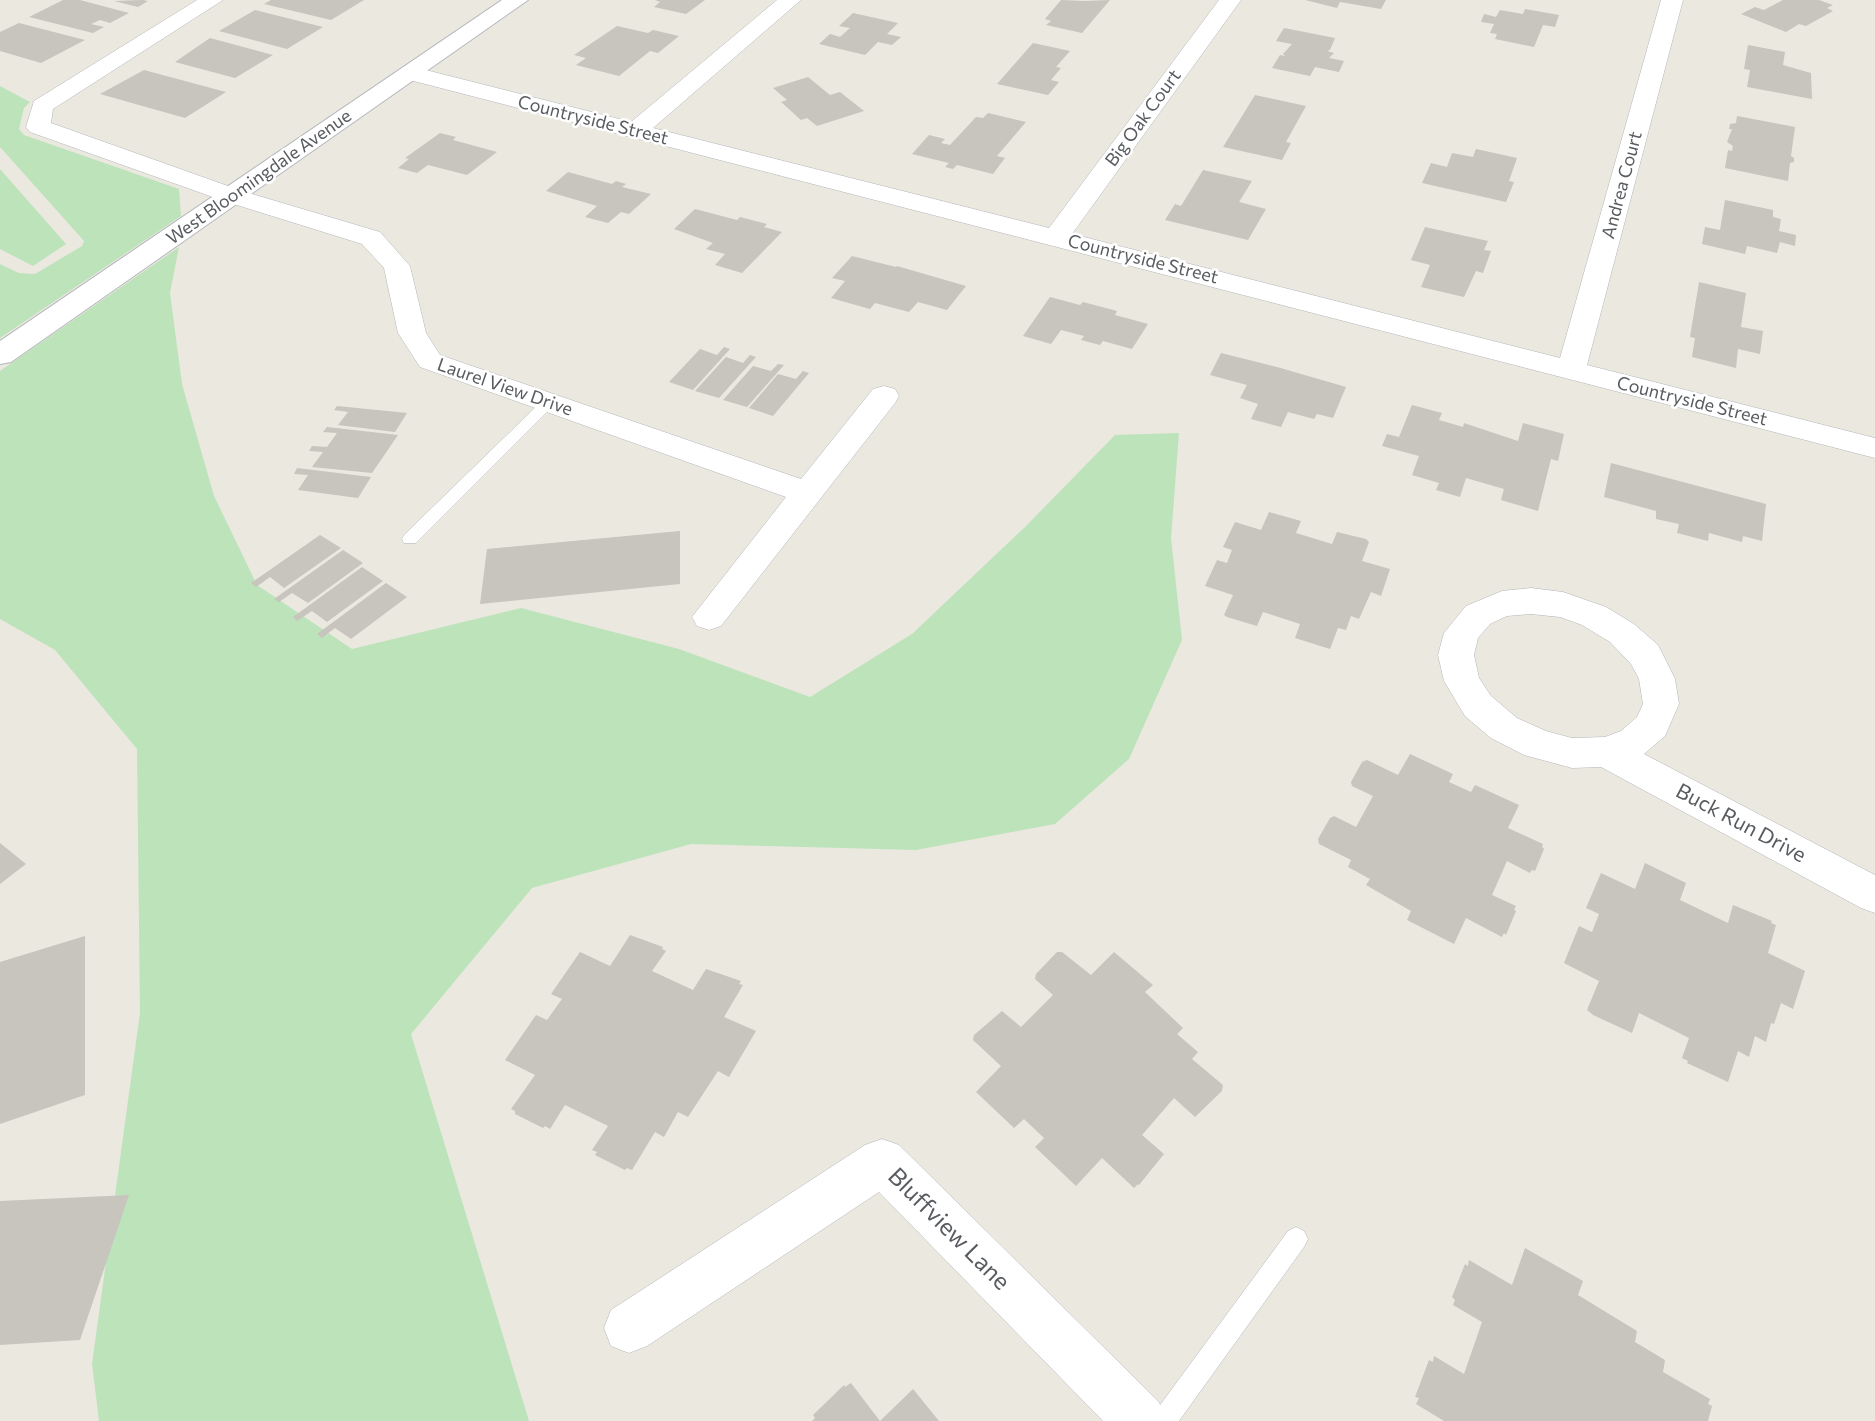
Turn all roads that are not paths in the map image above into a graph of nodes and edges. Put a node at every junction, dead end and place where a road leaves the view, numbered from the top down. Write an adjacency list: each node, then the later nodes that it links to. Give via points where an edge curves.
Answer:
1 (212, 0): 8 (street, Laurel View Drive, via 42,106 38,127)
2 (517, 0): 6 (main road, West Bloomingdale Avenue)
3 (790, 0): 7 (street)
4 (1230, 0): 9 (street, Big Oak Court)
5 (1672, 0): 11 (street, Andrea Court)
6 (410, 73): 7 (street, Countryside Street); 8 (main road, West Bloomingdale Avenue)
7 (635, 131): 9 (street, Countryside Street)
8 (233, 196): 10 (main road, West Bloomingdale Avenue); 13 (street, Laurel View Drive, via 371,238 397,266 412,333 430,361)
9 (1056, 237): 11 (street, Countryside Street)
10 (0, 355)
11 (1571, 369): 14 (street, Countryside Street)
12 (884, 396): 15 (street)
13 (549, 402): 15 (street, Laurel View Drive); 16 (lane)
14 (1875, 448)
15 (808, 493): 17 (street)
16 (410, 539)
17 (709, 617)
18 (1606, 752): 18 (street, Buck Run Drive, via 1634,742 1653,726 1661,704 1657,679 1644,655 1622,633 1563,605 1502,604 1478,615 1462,633 1456,655 1462,681 1478,706 1504,728 1537,744 1572,753); 19 (street, Buck Run Drive)
19 (1875, 895)
20 (1296, 1239): 23 (lane)
21 (629, 1328): 22 (street, Bluffview Lane, via 882,1162)
22 (1140, 1421)
23 (1164, 1421)

